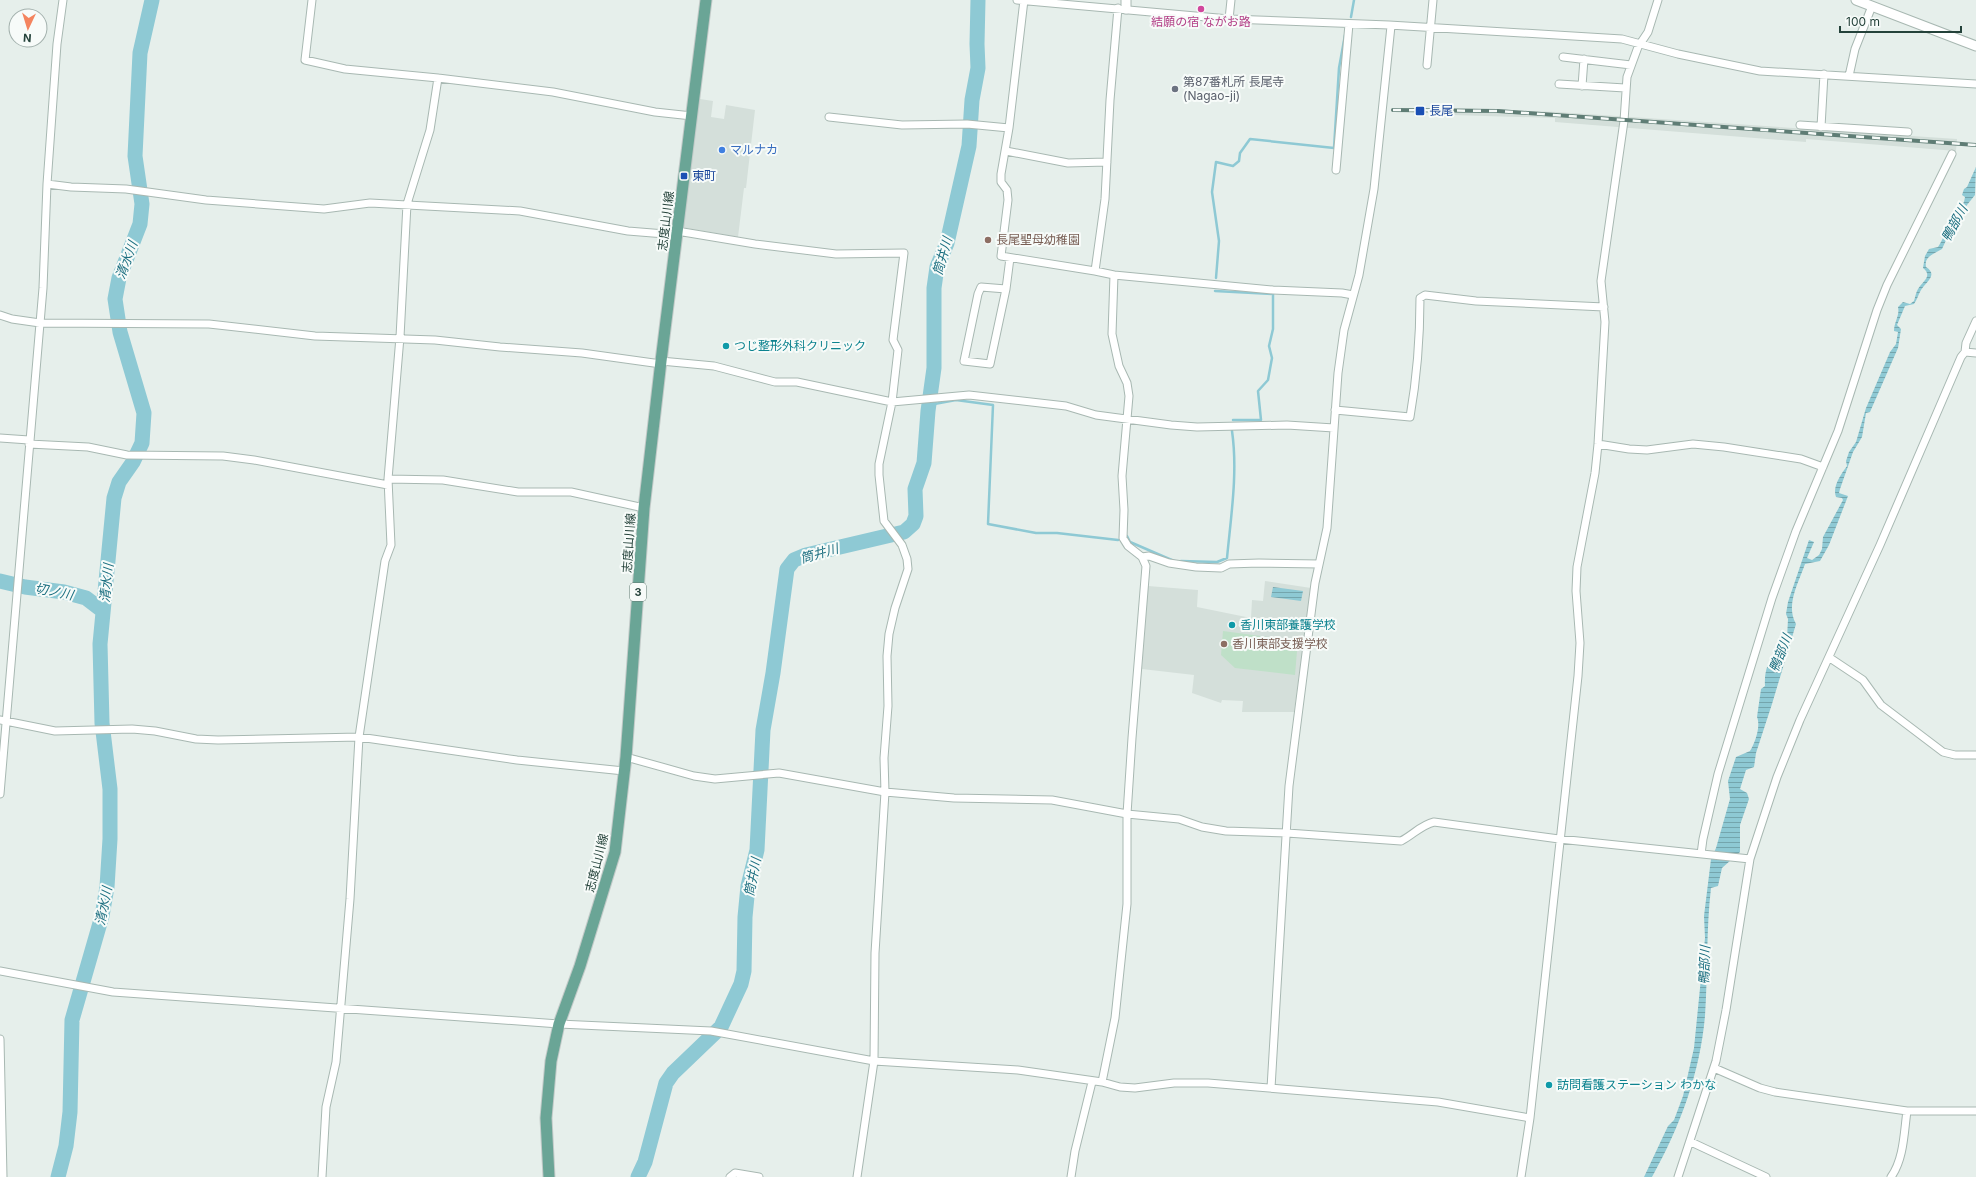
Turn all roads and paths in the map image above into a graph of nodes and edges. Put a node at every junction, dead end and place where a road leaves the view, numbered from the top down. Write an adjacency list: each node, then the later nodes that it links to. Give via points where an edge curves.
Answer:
1 (63, 0): 39 (street, via 57,44)
2 (312, 0): 24 (street, via 305,60 345,69)
3 (706, 0): 29 (main road, 志度山川線 / 3)
4 (1017, 0): 5 (street)
5 (1024, 0): 10 (street); 33 (street)
6 (1231, 0): 12 (street)
7 (1434, 0): 15 (street)
8 (1658, 0): 16 (street, via 1648,32)
9 (1856, 0): 11 (street)
10 (1123, 6): 12 (street); 37 (street, via 1110,100)
11 (1872, 6): 17 (street); 23 (street, via 1855,49)
12 (1229, 18): 13 (street)
13 (1349, 24): 14 (street); 38 (street)
14 (1391, 26): 15 (street); 46 (street, via 1374,190 1364,254)
15 (1430, 28): 16 (street, via 1622,39); 20 (street)
16 (1641, 43): 21 (street); 22 (street, via 1678,54 1760,71)
17 (1976, 46)
18 (1563, 57): 19 (street)
19 (1584, 59): 21 (street); 27 (street)
20 (1427, 65)
21 (1631, 65): 28 (street)
22 (1824, 74): 23 (street); 32 (street)
23 (1849, 76): 26 (street)
24 (438, 78): 29 (street, via 553,92 655,112); 40 (street, via 430,130)
25 (1560, 84): 27 (street)
26 (1976, 84)
27 (1582, 86): 28 (street)
28 (1625, 88): 47 (street, via 1624,121 1601,282)
29 (692, 116): 41 (main road, 志度山川線 / 3)
30 (829, 117): 33 (street, via 902,125 975,124)
31 (1800, 125): 32 (street)
32 (1821, 126): 34 (street)
33 (1009, 128): 35 (street)
34 (1908, 132)
35 (1006, 150): 37 (street, via 1068,163); 42 (street, via 1001,182 1007,190 1008,200 1001,256)
36 (1952, 154): 62 (street, via 1885,291 1838,431)
37 (1107, 162): 43 (street, via 1105,199)
38 (1336, 170)
39 (47, 184): 40 (street, via 324,209 370,203); 50 (street)
40 (407, 204): 41 (street, via 520,211 628,231); 51 (street)
41 (677, 233): 54 (main road, 志度山川線 / 3); 55 (street, via 836,254 904,253 893,340 898,350)
42 (1010, 258): 43 (street); 45 (street)
43 (1095, 271): 44 (street)
44 (1114, 275): 46 (street); 57 (street, via 1112,334 1119,366 1127,383)
45 (1006, 289): 45 (street, via 982,287 978,294 964,361 990,364)
46 (1353, 295): 56 (street, via 1344,330)
47 (1604, 307): 56 (street, via 1476,301 1425,295 1420,298 1419,351 1410,417); 61 (street)
48 (0, 315): 50 (street)
49 (1976, 321): 52 (street, via 1966,343)
50 (40, 323): 51 (street, via 209,324 315,336); 60 (street)
51 (400, 338): 54 (street); 63 (street)
52 (1965, 352): 53 (street); 67 (street, via 1960,357 1937,408)
53 (1976, 353)
54 (661, 362): 55 (street, via 714,366 774,382 797,382); 64 (main road, 志度山川線 / 3)
55 (892, 402): 57 (street, via 969,395 1066,406 1096,415); 73 (street, via 879,464 882,513 884,522 902,545 908,559 908,569 889,634)
56 (1335, 410): 58 (street)
57 (1127, 419): 58 (street, via 1197,427 1287,425); 65 (street, via 1122,476 1123,538 1128,546)
58 (1334, 428): 66 (street, via 1327,528)
59 (0, 438): 60 (street)
60 (29, 442): 63 (street, via 88,447 127,455 231,457); 68 (street, via 17,593)
61 (1598, 444): 62 (street, via 1647,450 1693,444 1724,447 1802,459); 77 (street, via 1577,567 1580,649)
62 (1823, 467): 78 (street, via 1772,598 1718,774 1702,839)
63 (388, 482): 64 (street, via 443,480 518,492 571,492); 69 (street, via 391,545 385,562)
64 (644, 508): 71 (main road, 志度山川線 / 3)
65 (1142, 557): 66 (street, via 1148,556 1169,563 1196,567 1221,568 1229,564); 75 (street, via 1146,566 1145,590)
66 (1319, 564): 76 (street, via 1294,738)
67 (1830, 658): 70 (street, via 1862,680 1881,705 1943,752); 79 (street, via 1800,720)
68 (3, 721): 69 (street, via 55,732 155,730 196,739 218,740); 74 (street)
69 (359, 737): 72 (street, via 517,760); 81 (street, via 350,899)
70 (1976, 756)
71 (626, 757): 72 (main road, 志度山川線 / 3); 73 (street, via 694,776 715,779 779,773)
72 (624, 771): 82 (main road, 志度山川線 / 3, via 616,852)
73 (885, 792): 75 (street, via 968,799 1052,800); 84 (street, via 875,953)
74 (0, 794)
75 (1128, 814): 76 (street, via 1179,819 1202,827 1226,831); 87 (street, via 1128,904 1115,1018)
76 (1287, 833): 77 (street, via 1401,841 1411,837 1424,825 1434,822); 88 (street)
77 (1559, 839): 78 (street); 91 (street)
78 (1703, 854): 79 (street)
79 (1747, 859): 85 (street, via 1726,1010)
80 (0, 971): 81 (street, via 113,992)
81 (340, 1009): 82 (street); 94 (street, via 336,1062 326,1107)
82 (558, 1024): 84 (street, via 712,1031); 95 (main road, 志度山川線 / 3, via 547,1092)
83 (0, 1039): 93 (street)
84 (874, 1061): 86 (street, via 988,1066); 98 (street)
85 (1714, 1068): 89 (street, via 1775,1092); 92 (street)
86 (1092, 1082): 87 (street); 99 (street)
87 (1102, 1082): 88 (street, via 1135,1088 1174,1083)
88 (1271, 1088): 91 (street, via 1438,1102)
89 (1907, 1111): 90 (street); 103 (street, via 1901,1152)
90 (1976, 1111)
91 (1530, 1118): 100 (street)
92 (1691, 1142): 101 (street); 102 (street)
93 (3, 1177)
94 (322, 1177)
95 (549, 1177)
96 (730, 1177): 97 (street, via 735,1173)
97 (759, 1177)
98 (857, 1177)
99 (1071, 1177)
100 (1521, 1177)
101 (1678, 1177)
102 (1766, 1177)
103 (1891, 1177)

